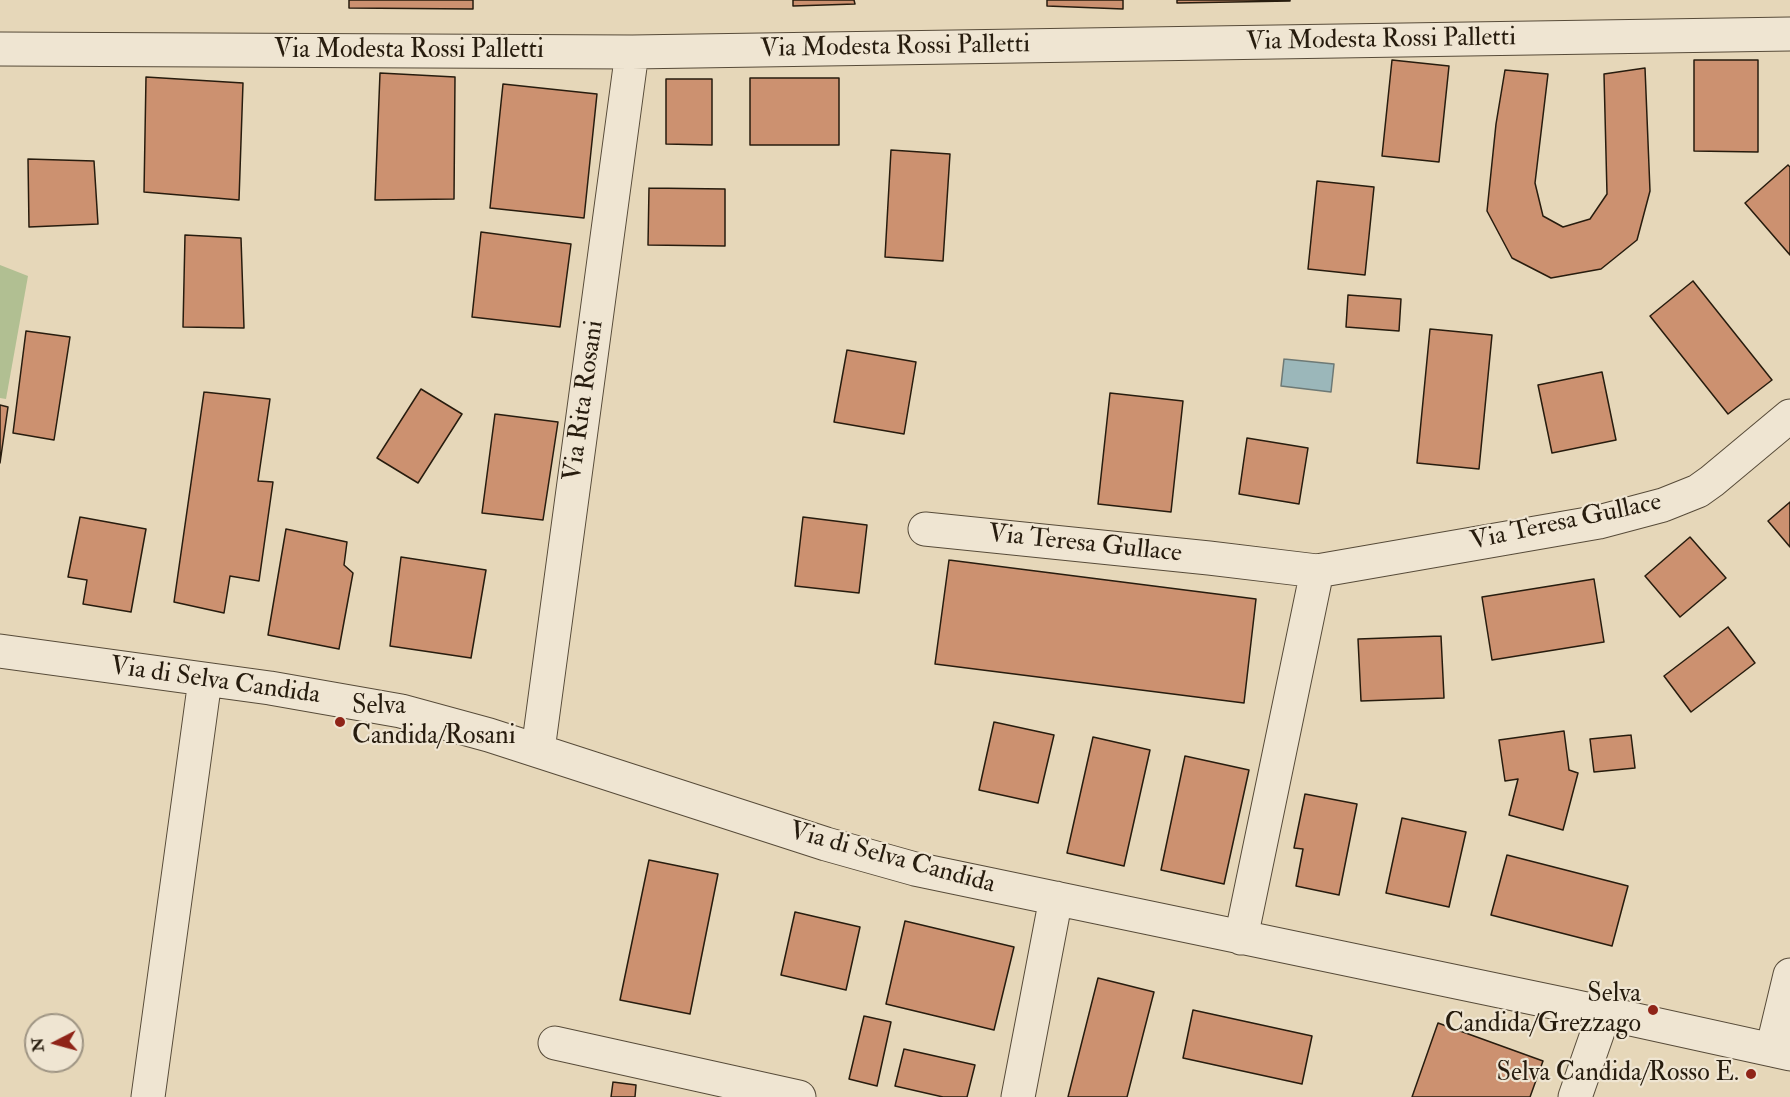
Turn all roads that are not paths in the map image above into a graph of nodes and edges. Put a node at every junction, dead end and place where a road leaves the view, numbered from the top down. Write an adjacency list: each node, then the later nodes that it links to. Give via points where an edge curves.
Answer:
1 (1790, 34): 3 (street, Via Modesta Rossi Palletti)
2 (0, 50): 3 (street, Via Modesta Rossi Palletti)
3 (632, 52): 9 (street, Via Rita Rosani)
4 (1790, 416): 6 (street, Via Teresa Gullace, via 1698,491 1663,505 1599,522)
5 (925, 529): 6 (street, Via Teresa Gullace)
6 (1317, 571): 11 (street)
7 (0, 651): 8 (street, Via di Selva Candida)
8 (205, 680): 9 (street, Via di Selva Candida, via 401,711); 16 (street)
9 (538, 750): 10 (street, Via di Selva Candida, via 826,844 915,869)
10 (1056, 898): 11 (street, Via di Selva Candida); 18 (street)
11 (1241, 938): 13 (street, Via di Selva Candida)
12 (1790, 975): 15 (street)
13 (1604, 1014): 15 (street, Via di Selva Candida); 19 (street)
14 (555, 1043): 17 (street)
15 (1781, 1052)
16 (148, 1097)
17 (799, 1097)
18 (1018, 1097)
19 (1575, 1097)

